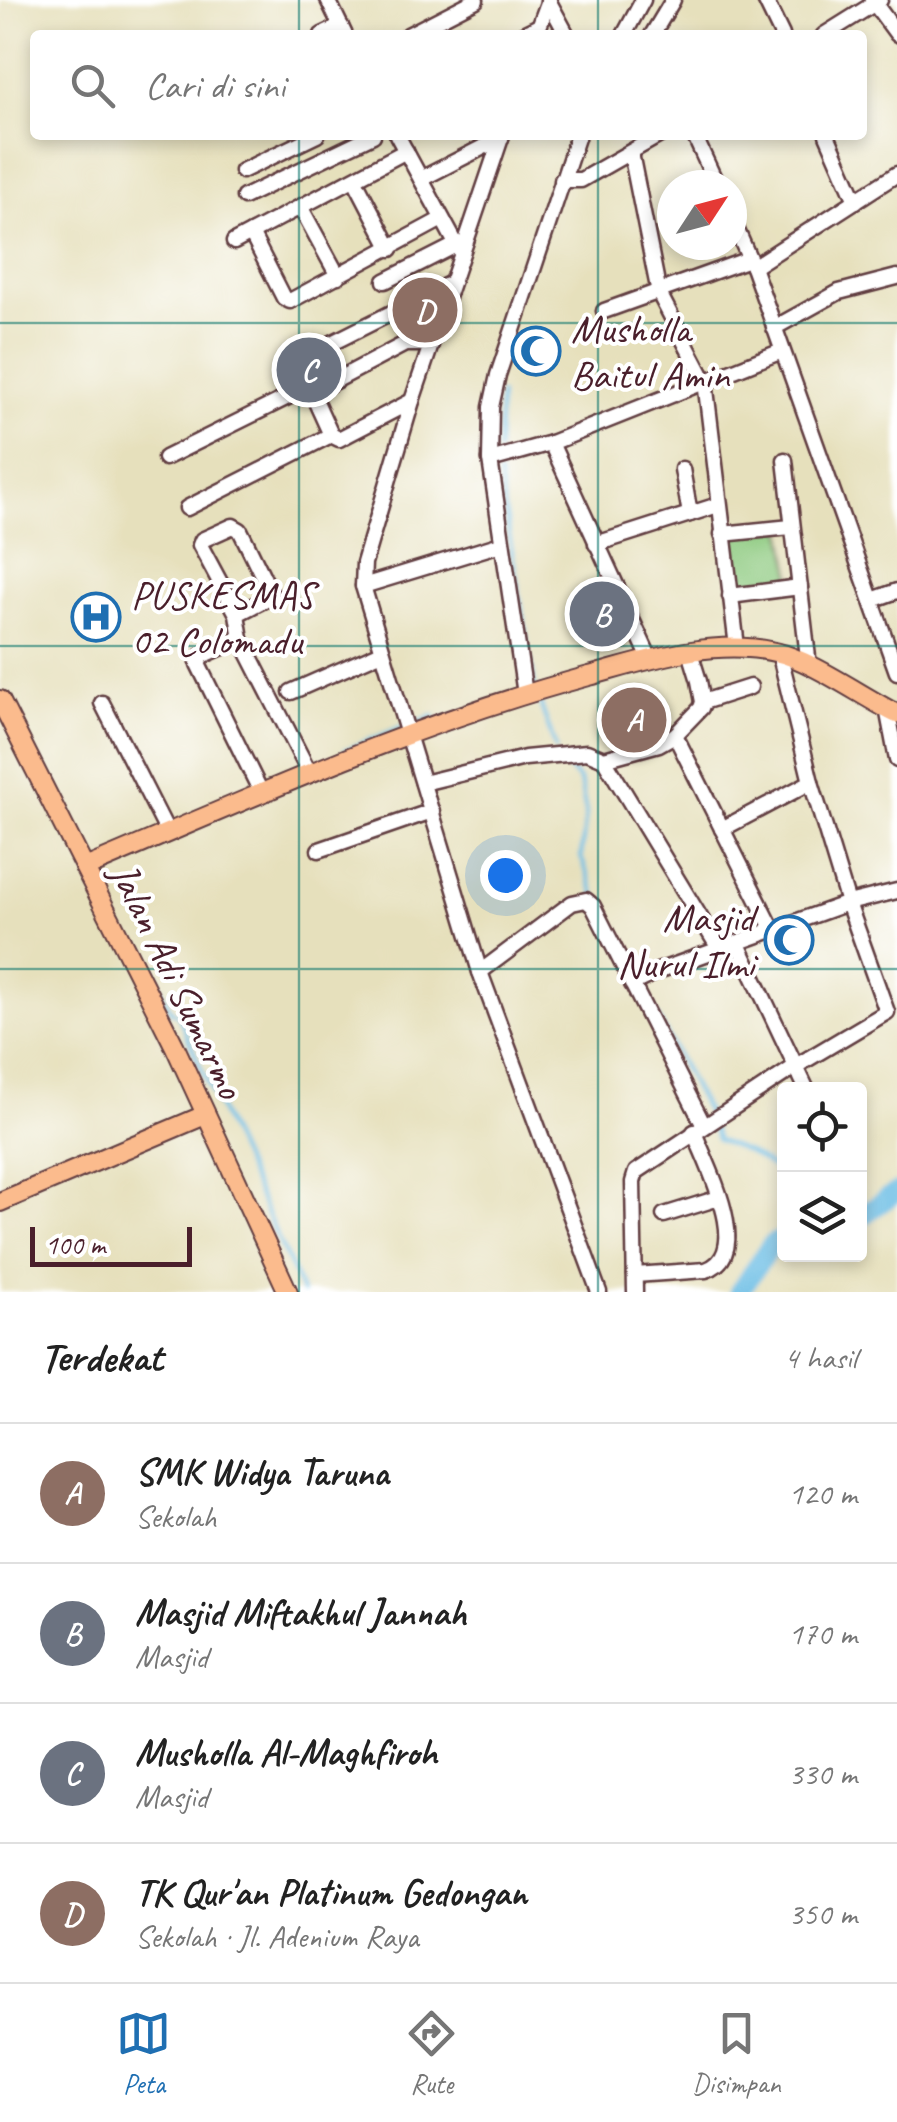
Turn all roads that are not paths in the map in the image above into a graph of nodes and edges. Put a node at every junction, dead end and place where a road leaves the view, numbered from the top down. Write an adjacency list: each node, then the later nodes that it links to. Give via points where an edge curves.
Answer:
1 (328, 0): 9 (street)
2 (476, 0): 10 (street)
3 (548, 0): 11 (street); 12 (street)
4 (643, 0): 8 (street)
5 (673, 0): 8 (street)
6 (765, 0): 13 (street)
7 (876, 1): 14 (street); 15 (street)
8 (644, 27)
9 (343, 30)
10 (418, 30)
11 (538, 30)
12 (564, 30)
13 (780, 30)
14 (832, 30)
15 (897, 34)
16 (307, 140): 27 (street)
17 (364, 140): 32 (street)
18 (402, 140): 29 (street); 30 (street)
19 (494, 140): 29 (street)
20 (500, 140): 39 (street)
21 (577, 140): 31 (street)
22 (652, 140): 25 (street)
23 (696, 140): 26 (street)
24 (829, 140): 33 (street)
25 (632, 153): 31 (street); 46 (street)
26 (709, 170)
27 (242, 171)
28 (897, 174): 33 (street)
29 (421, 179): 35 (street)
30 (354, 180): 34 (street); 38 (street)
31 (568, 181): 58 (street, via 495,386)
32 (244, 197)
33 (856, 201): 41 (street)
34 (301, 208): 36 (street); 42 (street)
35 (442, 219): 38 (street); 39 (street)
36 (252, 233): 37 (street); 42 (street, via 286,300)
37 (234, 242)
38 (391, 248): 42 (street)
39 (459, 249): 44 (street); 45 (street)
40 (747, 254): 41 (street)
41 (751, 263): 46 (street); 48 (street)
42 (338, 276)
43 (897, 277): 48 (street, via 839,292)
44 (386, 281)
45 (451, 283): 49 (street); 51 (street)
46 (659, 294): 47 (street); 52 (street)
47 (604, 311)
48 (774, 328): 50 (street)
49 (430, 344): 53 (street, via 405,344); 54 (street)
50 (782, 351): 52 (street); 72 (street)
51 (302, 358)
52 (704, 381): 56 (street); 61 (street)
53 (305, 393): 55 (street); 57 (street)
54 (412, 402): 55 (street, via 339,439); 68 (street)
55 (326, 437): 62 (street)
56 (551, 443): 58 (street); 67 (street)
57 (165, 458)
58 (497, 459): 66 (street)
59 (785, 460): 64 (street)
60 (682, 470): 63 (street)
61 (718, 505): 63 (street); 65 (street)
62 (187, 508)
63 (690, 514): 67 (street)
64 (791, 527): 65 (street); 69 (street)
65 (722, 534): 71 (street)
66 (501, 544): 68 (street); 83 (street)
67 (596, 544): 79 (street)
68 (363, 586): 76 (street)
69 (800, 587): 71 (street); 80 (street)
70 (897, 590): 72 (street)
71 (730, 596): 75 (street)
72 (872, 600): 81 (street)
73 (237, 614): 73 (street, via 200,544 234,526 271,593); 74 (street)
74 (241, 640): 93 (street); 96 (street, via 198,662)
75 (737, 647): 77 (main road); 78 (main road)
76 (382, 652): 84 (street); 89 (street)
77 (690, 652): 79 (main road); 87 (street)
78 (779, 652): 80 (main road); 94 (street)
79 (650, 659): 83 (main road)
80 (808, 666): 88 (main road)
81 (897, 672)
82 (750, 687): 87 (street)
83 (529, 689): 89 (main road)
84 (292, 692)
85 (0, 700): 101 (main road, Jalan Adi Sumarmo)
86 (102, 702): 99 (street)
87 (704, 702): 90 (street)
88 (892, 711): 92 (street)
89 (405, 728): 93 (main road); 95 (street)
90 (675, 735): 91 (street); 98 (street)
91 (604, 759): 95 (street, via 592,752 559,754); 106 (street)
92 (897, 760)
93 (307, 768): 96 (main road)
94 (810, 782): 98 (street); 103 (street)
95 (423, 784): 97 (street)
96 (259, 787): 99 (main road)
97 (432, 811): 100 (street); 107 (street)
98 (722, 829): 104 (street)
99 (168, 833): 101 (main road)
100 (319, 850)
101 (85, 868): 112 (main road, Jalan Adi Sumarmo)
102 (897, 890): 103 (street)
103 (848, 903): 104 (street); 109 (street)
104 (773, 930): 105 (street)
105 (738, 944): 106 (street); 110 (street)
106 (720, 950): 108 (street)
107 (480, 972): 108 (street, via 580,899 593,906); 119 (street)
108 (636, 982): 113 (street)
109 (892, 1008): 110 (street)
110 (796, 1066): 111 (street); 113 (street)
111 (803, 1082)
112 (206, 1116): 115 (main road); 118 (main road, Jalan Adi Sumarmo)
113 (705, 1125): 114 (street); 117 (street, via 636,1172)
114 (719, 1198): 116 (street); 117 (street, via 728,1238 726,1254 714,1267)
115 (0, 1202)
116 (664, 1215)
117 (635, 1275): 120 (street)
118 (288, 1292)
119 (599, 1292)
120 (635, 1292)

